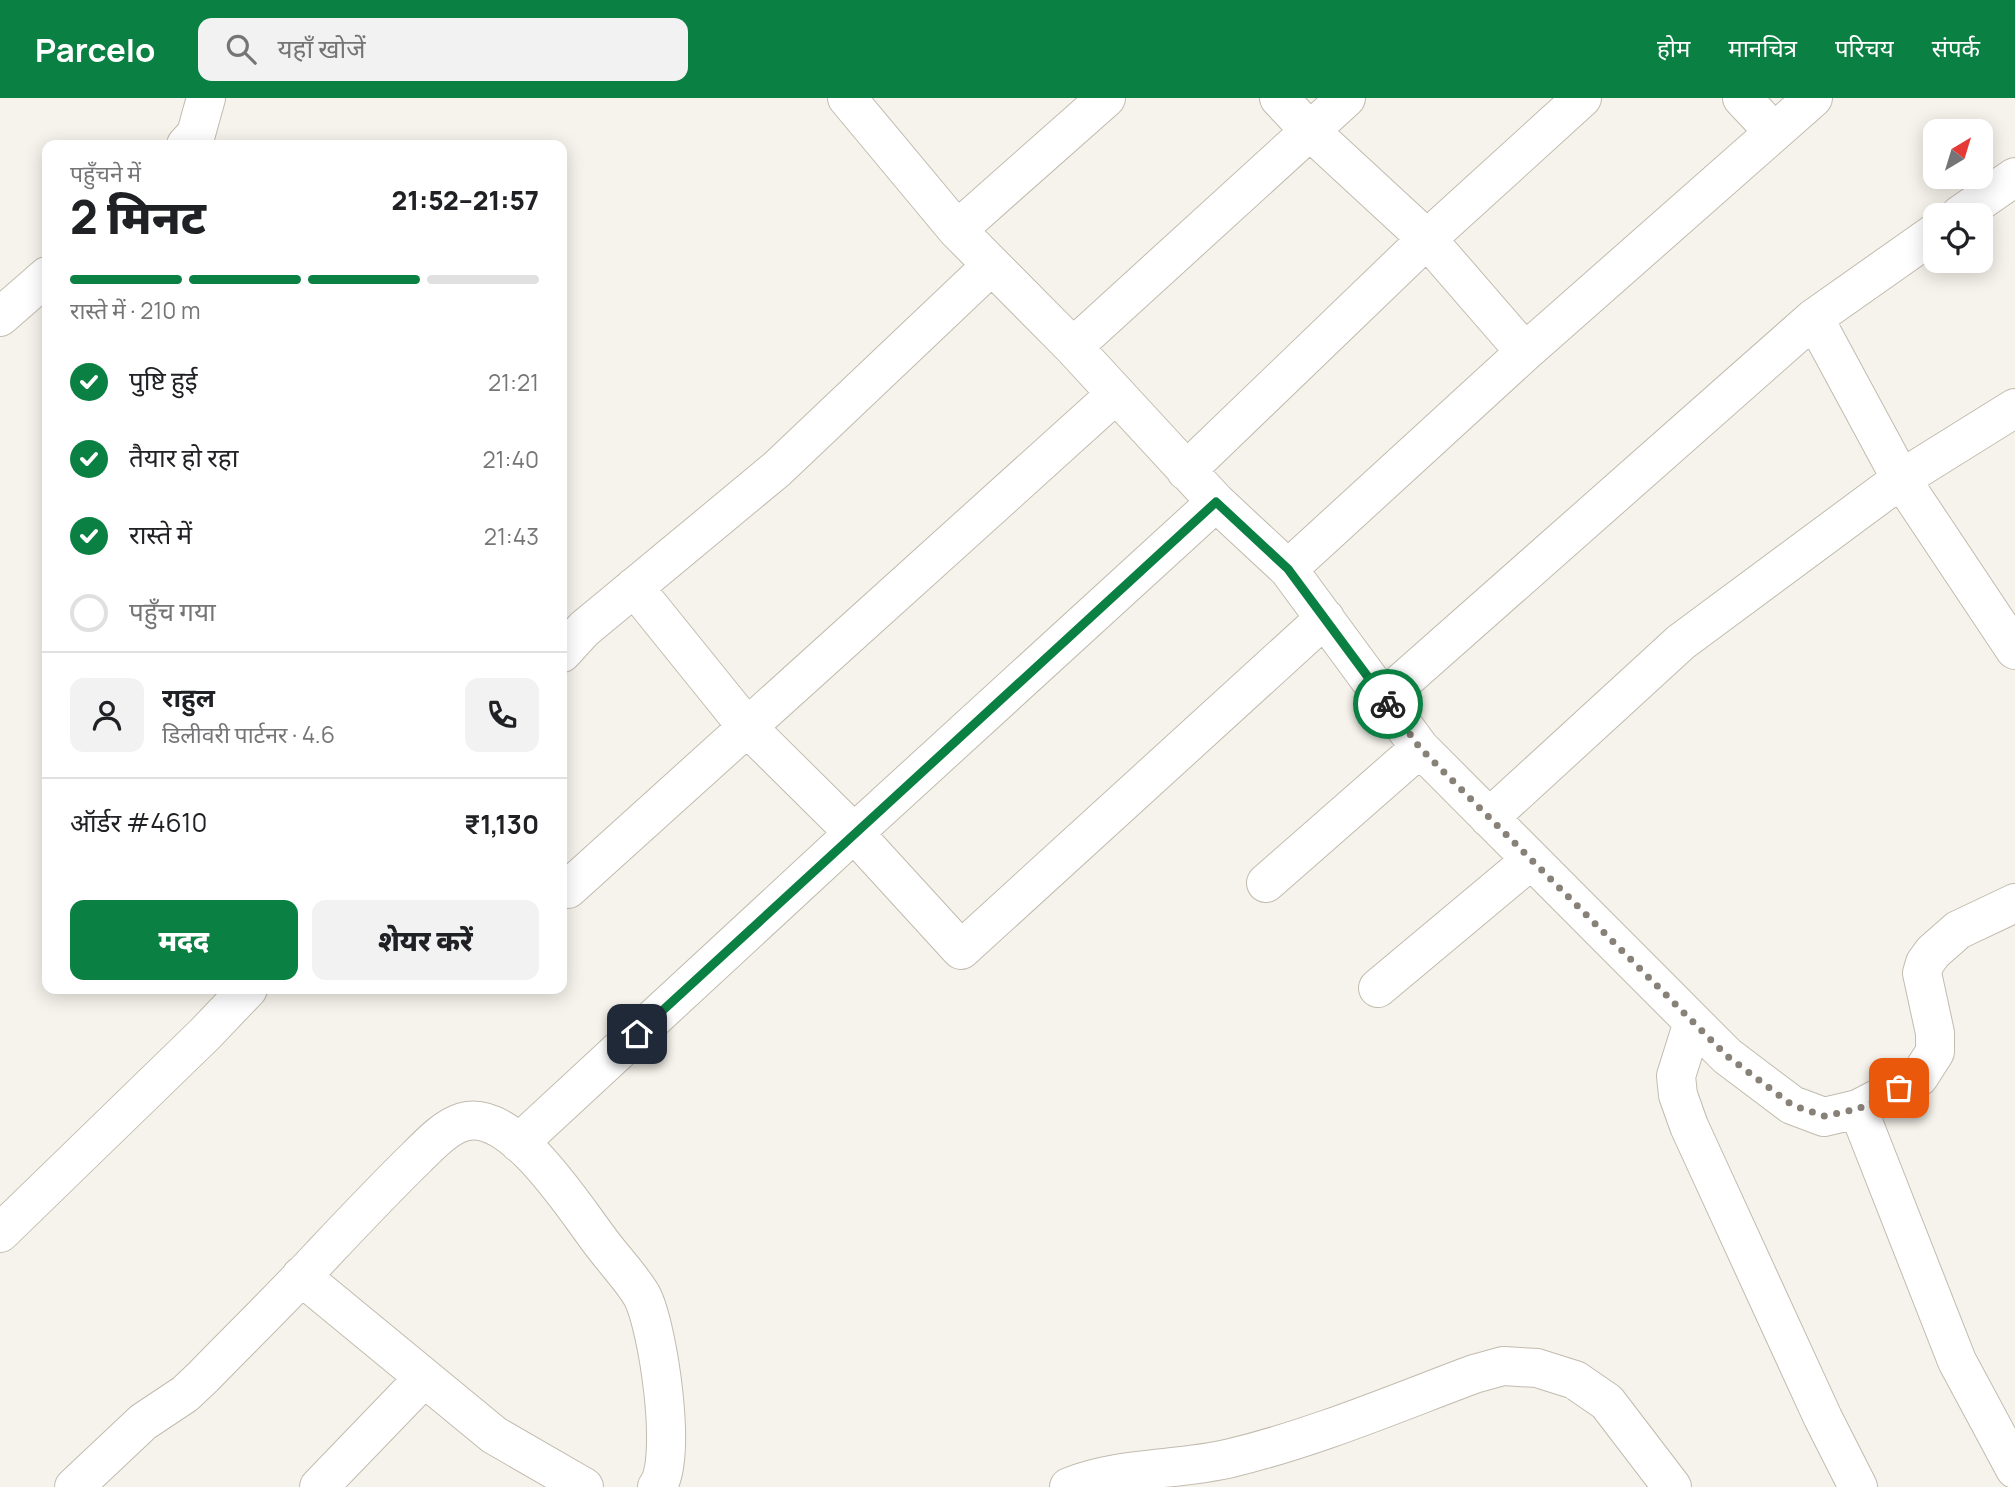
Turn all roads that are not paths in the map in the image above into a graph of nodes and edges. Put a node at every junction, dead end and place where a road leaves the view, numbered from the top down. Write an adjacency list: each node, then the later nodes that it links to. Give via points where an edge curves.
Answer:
1 (206, 98): 11 (street)
2 (847, 98): 14 (street)
3 (1106, 98): 14 (street)
4 (1279, 98): 9 (street)
5 (1346, 98): 9 (street)
6 (1582, 98): 15 (street)
7 (1742, 98): 10 (street)
8 (1813, 98): 10 (street)
9 (1309, 130): 15 (street); 21 (street)
10 (1774, 132): 22 (street)
11 (191, 140)
12 (2015, 177): 13 (street)
13 (1977, 203)
14 (957, 230): 17 (street)
15 (1427, 239): 22 (street); 25 (street)
16 (1923, 241): 20 (street)
17 (992, 265): 21 (street); 29 (street, via 777,469)
18 (42, 280): 19 (street)
19 (3, 307)
20 (1814, 318): 26 (street); 33 (street)
21 (1073, 347): 23 (street)
22 (1525, 352): 28 (street)
23 (1116, 394): 25 (street); 34 (street)
24 (2015, 408): 26 (street)
25 (1186, 471): 27 (street)
26 (1901, 479): 32 (street); 36 (street, via 1681,642)
27 (1216, 502): 28 (street); 37 (street)
28 (1288, 569): 30 (street)
29 (634, 587): 31 (street); 34 (street)
30 (1325, 618): 33 (street); 37 (street, via 961,950)
31 (567, 648)
32 (2015, 650)
33 (1384, 698): 35 (street)
34 (747, 727): 37 (street); 40 (street)
35 (1420, 748): 36 (street); 39 (street)
36 (1489, 818): 38 (street)
37 (854, 833): 46 (street)
38 (1531, 860): 42 (street); 44 (street)
39 (1266, 883)
40 (568, 889)
41 (2015, 902): 45 (street, via 1958,930 1933,952 1922,973 1935,1052 1919,1077)
42 (1378, 988)
43 (243, 994): 47 (street)
44 (1693, 1022): 45 (street, via 1727,1056 1792,1105 1824,1116); 57 (street, via 1676,1076 1689,1126)
45 (1858, 1109): 50 (street, via 1957,1361)
46 (519, 1143): 48 (street, via 483,1120 462,1122 438,1137 374,1197); 54 (street, via 540,1162 642,1297 659,1355 667,1445)
47 (0, 1233)
48 (301, 1276): 49 (street); 51 (street, via 185,1394 144,1422)
49 (424, 1378): 52 (street); 53 (street, via 494,1435)
50 (2015, 1469)
51 (74, 1487)
52 (319, 1487)
53 (584, 1487)
54 (657, 1487)
55 (1069, 1487): 56 (street, via 1094,1477 1205,1465 1282,1446 1503,1366 1537,1368 1575,1380 1607,1402)
56 (1672, 1487)
57 (1858, 1487)

